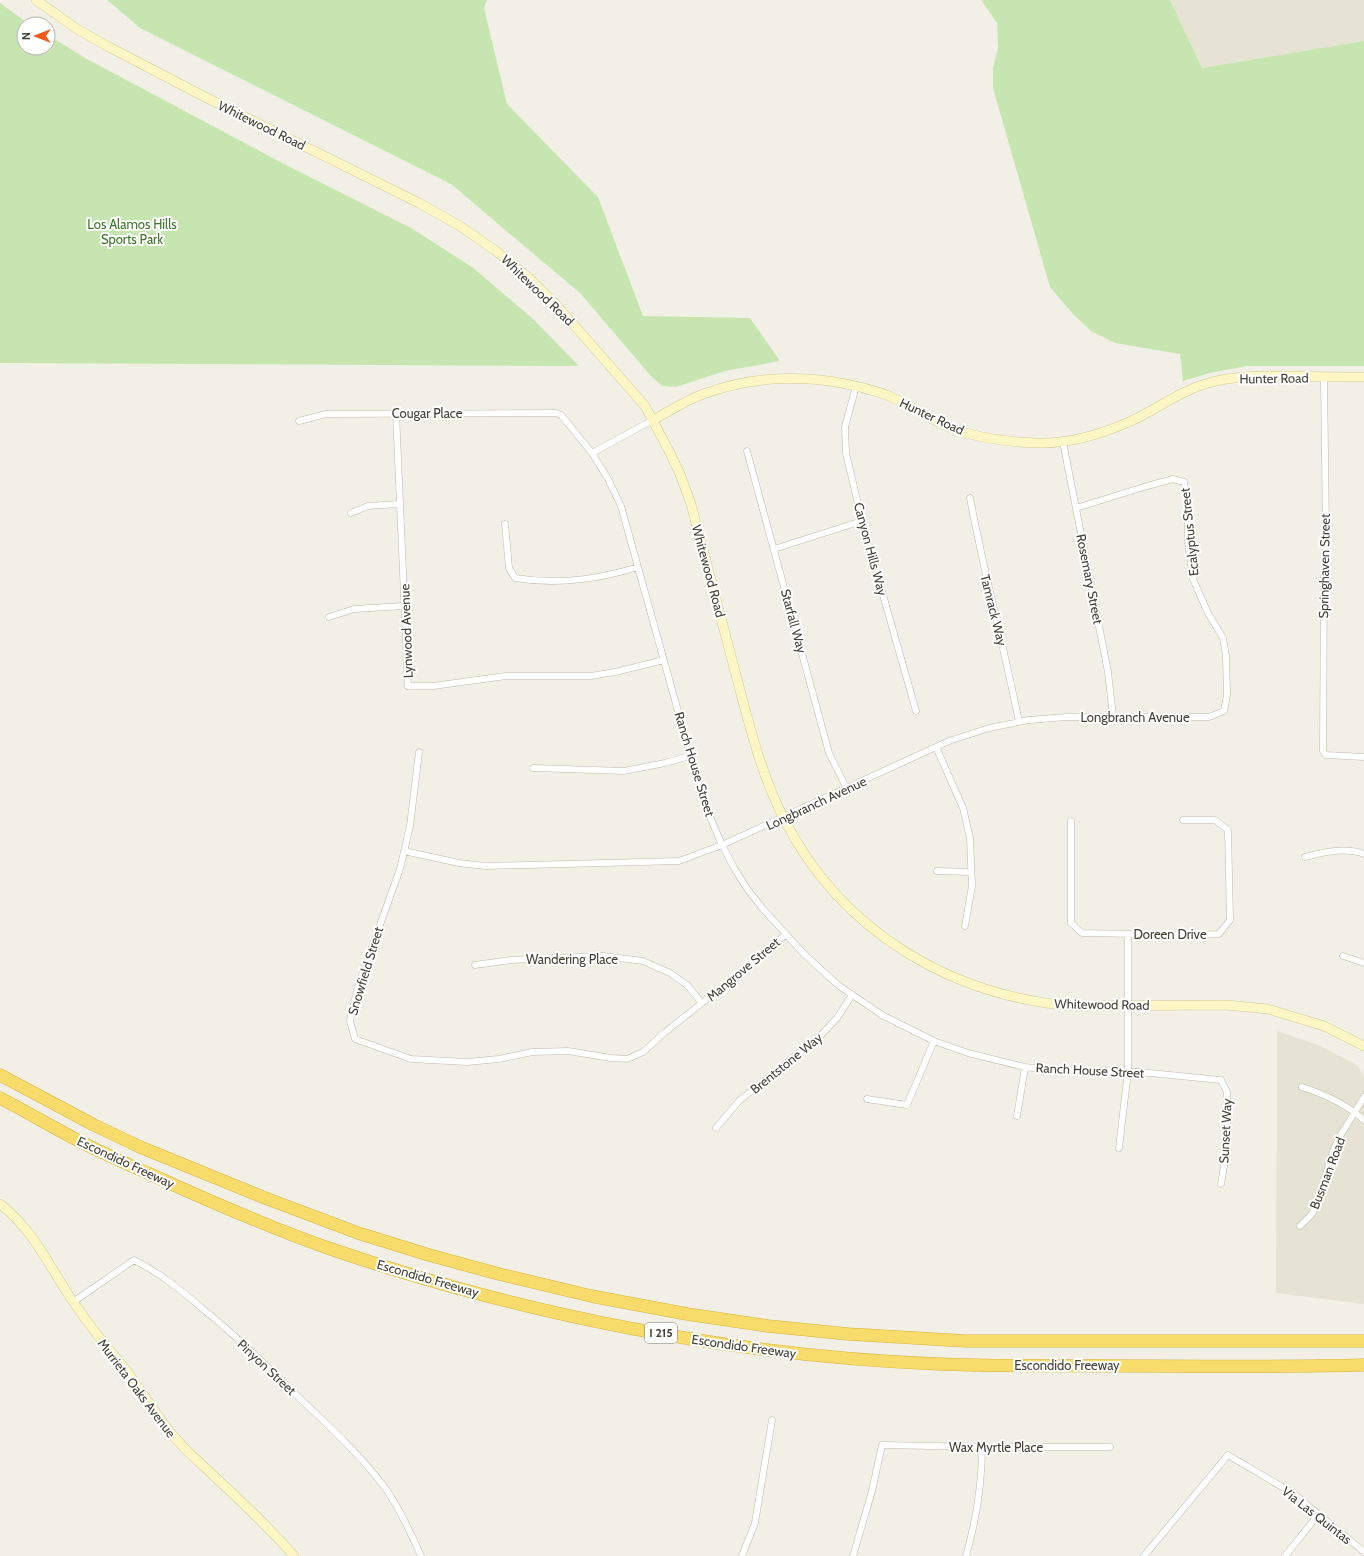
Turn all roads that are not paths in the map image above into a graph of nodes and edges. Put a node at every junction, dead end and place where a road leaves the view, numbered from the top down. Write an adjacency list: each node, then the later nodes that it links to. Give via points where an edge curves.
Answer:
1 (36, 0): 7 (main road, Whitewood Road, via 77,29 109,47 460,226 529,278 559,308 633,391)
2 (1324, 377): 3 (main road, Hunter Road); 9 (main road, Hunter Road, via 1258,376 1209,383 1170,399 1132,421); 30 (street, Springhaven Street, via 1326,532 1323,751 1326,755)
3 (1364, 377)
4 (856, 386): 7 (main road, Hunter Road, via 816,378 751,381 706,393); 9 (main road, Hunter Road, via 888,395 950,427 982,437 1038,443); 16 (street, Canyon Hills Way, via 845,427 846,453)
5 (396, 413): 6 (street, Cougar Place); 8 (street, Cougar Place, via 326,414); 13 (street, Lynwood Avenue)
6 (556, 413): 11 (street, Ranch House Street, via 562,415)
7 (653, 420): 11 (street, Hunter Road); 33 (main road, Whitewood Road, via 691,504 754,742 767,783)
8 (299, 421)
9 (1063, 442): 14 (street, Rosemary Street)
10 (747, 451): 18 (street, Starfall Way)
11 (592, 453): 19 (street, Ranch House Street, via 621,506)
12 (970, 498): 26 (street, Tamrack Way)
13 (400, 504): 15 (street, via 368,506); 20 (street, Lynwood Avenue)
14 (1076, 508): 23 (street, Ecalyptus Street, via 1173,479 1184,482 1193,579 1208,613 1223,638 1227,695); 25 (street, Rosemary Street, via 1108,672)
15 (350, 513)
16 (862, 521): 18 (street); 24 (street, Canyon Hills Way)
17 (505, 524): 19 (street, via 509,568 515,578 530,581 581,579 612,575)
18 (774, 550): 32 (street, Starfall Way, via 829,753)
19 (638, 567): 22 (street, Ranch House Street)
20 (404, 606): 21 (street, via 354,609); 22 (street, Lynwood Avenue, via 408,686 433,686 506,676 590,676)
21 (328, 617)
22 (664, 660): 29 (street, Ranch House Street)
23 (1224, 710): 25 (street, Longbranch Avenue, via 1209,717)
24 (916, 711)
25 (1113, 716): 26 (street, Longbranch Avenue)
26 (1018, 722): 27 (street, Longbranch Avenue, via 989,728)
27 (936, 747): 32 (street, Longbranch Avenue); 41 (street, via 963,808 970,838)
28 (419, 752): 37 (street, Snowfield Street, via 410,826)
29 (690, 756): 31 (street, via 624,771); 36 (street, Ranch House Street, via 702,797)
30 (1364, 757)
31 (533, 768)
32 (847, 789): 33 (street, Longbranch Avenue)
33 (783, 818): 36 (street, Longbranch Avenue); 50 (main road, Whitewood Road, via 804,854 840,898 888,940 928,965 974,986 1021,999 1073,1006)
34 (1183, 820): 43 (street, Doreen Drive, via 1215,820 1228,830 1230,920 1219,934)
35 (1071, 821): 43 (street, Doreen Drive, via 1071,923 1082,933)
36 (722, 845): 37 (street, Longbranch Avenue, via 679,861 486,866); 44 (street, Ranch House Street, via 748,890)
37 (404, 851): 49 (street, Snowfield Street, via 400,869 358,986 350,1021 354,1039 411,1059 467,1062 532,1052 568,1051 627,1059 643,1052)
38 (1364, 854): 39 (street, via 1334,851)
39 (1305, 856)
40 (937, 871): 41 (street)
41 (971, 872): 42 (street, via 972,886)
42 (965, 926)
43 (1128, 934): 50 (street)
44 (785, 935): 48 (street, Ranch House Street, via 817,967); 49 (street, Mangrove Street)
45 (1343, 956): 46 (street)
46 (1364, 963)
47 (475, 964): 49 (street, Wandering Place, via 603,956 642,961 670,973 687,985)
48 (852, 996): 51 (street, Ranch House Street, via 893,1021); 64 (street, Brentstone Way, via 838,1018 821,1035 739,1102)
49 (702, 1003)
50 (1128, 1006): 52 (main road, Whitewood Road, via 1226,1005 1268,1009 1324,1026); 54 (street)
51 (934, 1041): 53 (street, Ranch House Street, via 992,1060); 60 (street, via 907,1105)
52 (1364, 1046)
53 (1025, 1067): 54 (street, Ranch House Street); 62 (street)
54 (1128, 1071): 56 (street, Ranch House Street); 65 (street)
55 (0, 1075): 70 (highway, Escondido Freeway / I 215, via 140,1147 265,1198 429,1255 591,1296 768,1326 958,1341)
56 (1221, 1080): 66 (street, Sunset Way, via 1228,1092 1227,1148)
57 (1302, 1087): 61 (street, via 1320,1093)
58 (1364, 1096): 61 (street, Busman Road)
59 (0, 1098): 71 (highway, Escondido Freeway / I 215, via 84,1143 186,1190 315,1243 390,1268 500,1299 607,1324 780,1351 940,1364)
60 (867, 1099)
61 (1354, 1112): 63 (street); 68 (street, Busman Road, via 1333,1151 1317,1204 1312,1214)
62 (1016, 1116)
63 (1364, 1120)
64 (716, 1128)
65 (1119, 1148)
66 (1221, 1184)
67 (0, 1204): 69 (main road, Murrieta Oaks Avenue, via 37,1243)
68 (1300, 1226)
69 (74, 1302): 77 (main road, Murrieta Oaks Avenue, via 186,1452 275,1534); 78 (street, Pinyon Street, via 134,1260 176,1286 266,1365 360,1458 396,1506)
70 (1364, 1341)
71 (1364, 1364)
72 (772, 1420): 79 (street, via 755,1523)
73 (982, 1447): 74 (street, Wax Myrtle Place); 80 (street, Wax Myrtle Place, via 882,1445); 81 (street, via 978,1495)
74 (1110, 1447)
75 (1318, 1515): 76 (street, Via Las Quintas); 82 (street, Via Las Quintas, via 1294,1494 1228,1455); 83 (street)
76 (1364, 1552)
77 (294, 1556)
78 (421, 1556)
79 (742, 1556)
80 (853, 1556)
81 (966, 1556)
82 (1144, 1556)
83 (1285, 1556)

